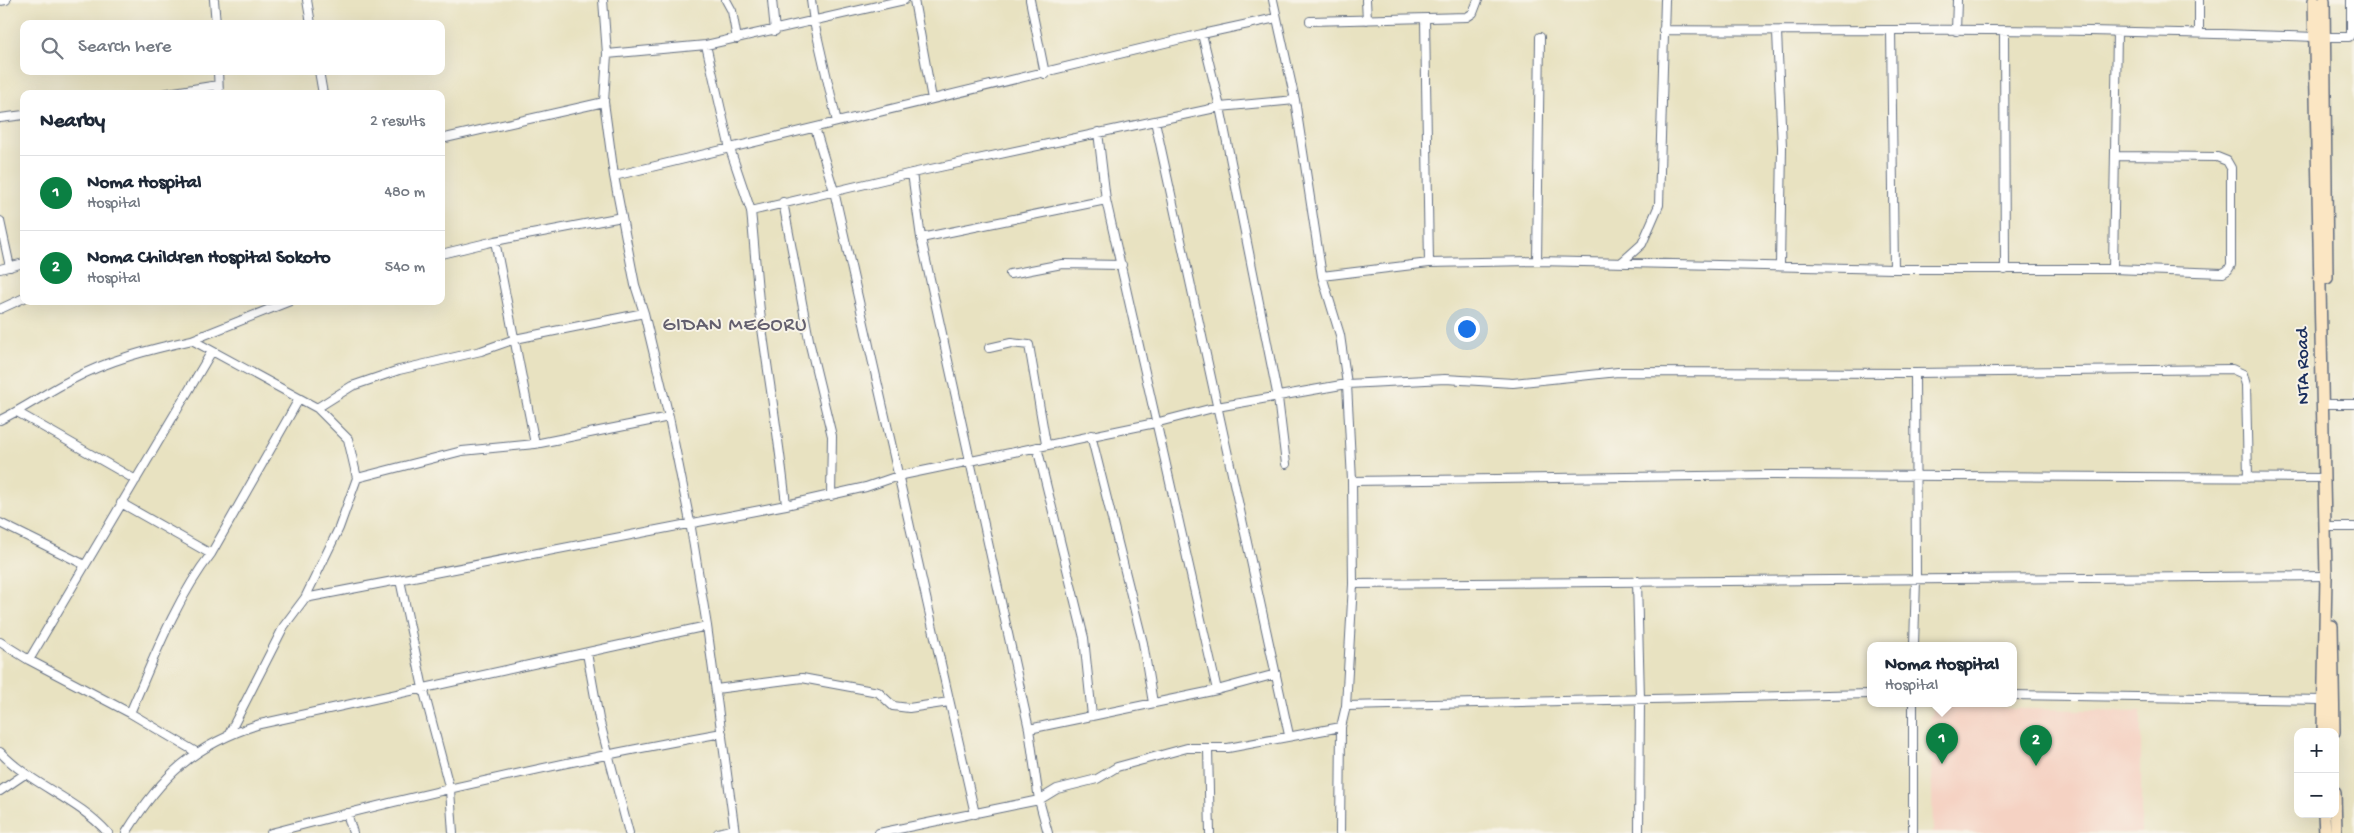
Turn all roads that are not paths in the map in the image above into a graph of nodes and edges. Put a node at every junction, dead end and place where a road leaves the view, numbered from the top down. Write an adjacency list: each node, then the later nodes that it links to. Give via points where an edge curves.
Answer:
1 (6, 0): 20 (street)
2 (214, 0): 23 (street)
3 (307, 0): 24 (street)
4 (603, 0): 41 (street)
5 (726, 0): 39 (street, via 732,11)
6 (772, 0): 30 (street)
7 (812, 0): 27 (street)
8 (904, 0): 27 (street)
9 (914, 0): 47 (street)
10 (1030, 0): 42 (street)
11 (1273, 0): 21 (street)
12 (1366, 0): 25 (street)
13 (1478, 0): 22 (street, via 1473,14 1467,17)
14 (1665, 0): 28 (street)
15 (1957, 0): 31 (street)
16 (2199, 0): 35 (street)
17 (2314, 0): 38 (main road, NTA Road)
18 (2324, 0): 38 (main road, NTA Road)
19 (2351, 0): 38 (street, via 2349,37)
20 (0, 1)
21 (1276, 18): 36 (street); 48 (street)
22 (1425, 19): 25 (street); 72 (street)
23 (216, 20)
24 (310, 20)
25 (1367, 20): 26 (street)
26 (1310, 21)
27 (814, 22): 30 (street); 54 (street)
28 (1663, 30): 33 (street); 73 (street, via 1659,205 1642,244)
29 (1891, 30): 31 (street); 33 (street); 79 (street)
30 (775, 31): 39 (street)
31 (1956, 31): 32 (street)
32 (2004, 31): 34 (street); 81 (street)
33 (1776, 32): 76 (street, via 1782,147)
34 (2117, 33): 35 (street); 59 (street)
35 (2199, 33): 38 (street)
36 (1202, 34): 42 (street); 50 (street)
37 (1540, 37): 71 (street)
38 (2319, 37): 96 (main road, NTA Road); 114 (main road, NTA Road)
39 (737, 39): 40 (street)
40 (706, 45): 41 (street); 58 (street)
41 (607, 54): 49 (street)
42 (1045, 74): 47 (street)
43 (218, 75): 45 (street)
44 (320, 75): 46 (street)
45 (219, 90)
46 (322, 90)
47 (932, 99): 54 (street)
48 (1294, 100): 50 (street); 83 (street)
49 (604, 102): 57 (street); 61 (street)
50 (1220, 107): 53 (street); 94 (street)
51 (20, 116): 52 (street)
52 (0, 118)
53 (1155, 121): 56 (street); 98 (street)
54 (837, 122): 55 (street)
55 (815, 128): 58 (street); 62 (street)
56 (1098, 132): 60 (street); 63 (street)
57 (445, 138)
58 (730, 149): 61 (street); 65 (street)
59 (2115, 156): 80 (street); 80 (street, via 2217,157 2227,160 2231,168 2231,265 2223,273)
60 (912, 173): 62 (street); 68 (street)
61 (614, 176): 66 (street)
62 (834, 191): 64 (street); 110 (street)
63 (1106, 200): 68 (street); 75 (street)
64 (783, 202): 65 (street); 117 (street, via 810,345 832,436)
65 (751, 210): 119 (street, via 762,326)
66 (622, 217): 69 (street); 87 (street, via 635,285)
67 (0, 221): 77 (street)
68 (921, 238): 108 (street)
69 (494, 241): 70 (street); 88 (street)
70 (445, 253)
71 (1537, 261): 72 (street); 73 (street)
72 (1428, 262): 83 (street)
73 (1622, 262): 76 (street)
74 (20, 264): 77 (street)
75 (1122, 265): 82 (street, via 1062,264); 103 (street)
76 (1780, 265): 79 (street)
77 (10, 267): 78 (street)
78 (0, 269)
79 (1894, 269): 81 (street)
80 (2113, 269): 81 (street)
81 (2005, 270)
82 (1010, 274)
83 (1322, 276): 93 (street, via 1340,335)
84 (20, 300): 86 (street)
85 (280, 305): 89 (street)
86 (0, 309)
87 (644, 313): 88 (street); 101 (street)
88 (515, 339): 99 (street, via 361,382); 105 (street)
89 (192, 340): 91 (street); 100 (street, via 143,351 72,379)
90 (989, 348): 106 (street, via 1029,345)
91 (212, 351): 95 (street); 115 (street)
92 (1915, 373): 93 (street, via 1618,372 1513,383 1445,379); 111 (street); 113 (street, via 2232,369 2243,374 2246,386)
93 (1347, 384): 94 (street); 116 (street)
94 (1278, 398): 98 (street); 109 (street)
95 (299, 399): 99 (street); 124 (street)
96 (2329, 404): 97 (street); 122 (main road, NTA Road)
97 (2354, 404)
98 (1217, 407): 103 (street); 137 (street)
99 (317, 408): 112 (street, via 348,439)
100 (17, 412): 102 (street); 115 (street)
101 (669, 417): 105 (street); 120 (street)
102 (0, 420)
103 (1155, 423): 104 (street); 140 (street)
104 (1091, 435): 106 (street); 146 (street, via 1143,643)
105 (535, 444): 112 (street, via 462,451)
106 (1046, 444): 107 (street)
107 (1036, 447): 108 (street); 150 (street, via 1084,638)
108 (971, 461): 110 (street); 154 (street)
109 (1286, 464)
110 (898, 476): 117 (street); 145 (street)
111 (1914, 476): 113 (street); 116 (street, via 1704,475); 127 (street)
112 (358, 478): 131 (street, via 339,528)
113 (2248, 478): 114 (street)
114 (2324, 478): 126 (main road, NTA Road)
115 (136, 480): 118 (street)
116 (1352, 481): 130 (street)
117 (831, 496): 119 (street)
118 (122, 503): 124 (street); 125 (street)
119 (786, 505): 120 (street)
120 (690, 522): 128 (street); 132 (street)
121 (0, 523): 125 (street)
122 (2331, 527): 123 (street); 153 (main road, NTA Road)
123 (2354, 527)
124 (211, 554): 149 (street, via 160,644)
125 (85, 565): 136 (street)
126 (2326, 576): 127 (street); 144 (main road, NTA Road)
127 (1916, 579): 129 (street); 134 (street)
128 (400, 580): 131 (street); 138 (street)
129 (1637, 581): 130 (street); 143 (street)
130 (1353, 584): 147 (street)
131 (304, 598): 156 (street, via 284,626)
132 (707, 626): 135 (street); 139 (street)
133 (0, 642): 136 (street)
134 (1914, 642)
135 (587, 652): 138 (street); 161 (street)
136 (29, 660): 149 (street)
137 (1276, 674): 140 (street); 157 (street)
138 (423, 688): 156 (street, via 260,724); 163 (street)
139 (716, 689): 145 (street, via 802,678 878,692 893,706 909,708); 155 (street)
140 (1217, 690): 146 (street)
141 (1867, 694): 143 (street)
142 (2017, 695): 144 (street)
143 (1640, 698): 147 (street); 182 (street)
144 (2322, 700): 152 (main road, NTA Road)
145 (949, 702): 167 (street)
146 (1153, 703): 150 (street)
147 (1346, 706): 151 (street)
148 (1913, 707): 183 (street)
149 (130, 713): 160 (street)
150 (1092, 716): 154 (street)
151 (1341, 727): 157 (street); 181 (street)
152 (2323, 728)
153 (2334, 728)
154 (1029, 729): 165 (street)
155 (722, 733): 161 (street); 170 (street)
156 (229, 734): 160 (street)
157 (1290, 735): 158 (street)
158 (1208, 750): 165 (street, via 1187,748 1117,766 1098,779 1057,789); 180 (street)
159 (0, 752): 162 (street)
160 (196, 752): 172 (street, via 162,783)
161 (607, 753): 163 (street); 176 (street)
162 (25, 774): 164 (street); 171 (street, via 97,821)
163 (450, 790): 166 (street); 175 (street)
164 (0, 791)
165 (1039, 800): 167 (street); 179 (street)
166 (347, 813): 173 (street); 174 (street)
167 (975, 814): 178 (street)
168 (2324, 818): 184 (main road)
169 (2336, 818): 185 (main road)
170 (735, 831): 177 (street)
171 (108, 833)
172 (126, 833)
173 (271, 833)
174 (353, 833)
175 (453, 833)
176 (629, 833)
177 (718, 833)
178 (879, 833)
179 (1048, 833)
180 (1210, 833)
181 (1340, 833)
182 (1639, 833)
183 (1913, 833)
184 (2325, 833)
185 (2336, 833)

